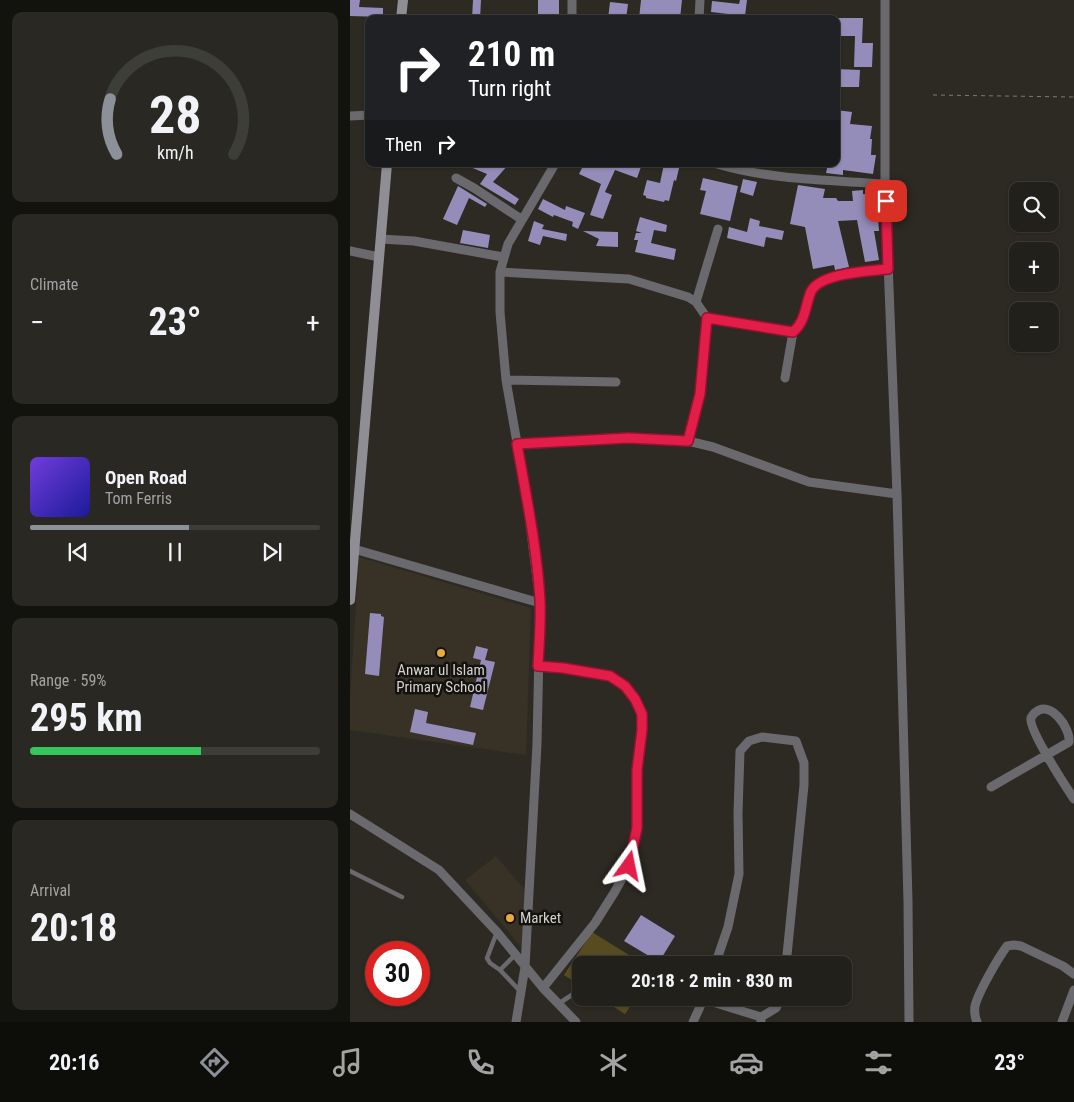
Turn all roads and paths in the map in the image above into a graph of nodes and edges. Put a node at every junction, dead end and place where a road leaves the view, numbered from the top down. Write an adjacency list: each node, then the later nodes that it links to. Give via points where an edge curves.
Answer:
1 (402, 0): 5 (main road)
2 (572, 0): 6 (street)
3 (700, 0): 7 (street)
4 (886, 0): 16 (street)
5 (401, 15)
6 (572, 15)
7 (699, 15)
8 (933, 95): 9 (path)
9 (1074, 96)
10 (365, 115): 11 (street)
11 (350, 116)
12 (387, 167): 19 (main road)
13 (553, 167): 17 (street)
14 (728, 167): 16 (street, via 784,177)
15 (456, 178): 17 (street)
16 (885, 184): 23 (street)
17 (521, 219): 22 (street)
18 (718, 229): 25 (street)
19 (381, 239): 21 (main road); 22 (street, via 414,241)
20 (350, 251): 21 (street)
21 (379, 257): 34 (main road)
22 (503, 257): 24 (street)
23 (888, 269): 27 (street, via 832,278 814,285 803,320); 33 (street)
24 (500, 272): 25 (street, via 629,279); 29 (street)
25 (696, 302): 26 (street)
26 (707, 318): 27 (street); 31 (street, via 700,394)
27 (793, 332): 28 (street)
28 (785, 378)
29 (506, 380): 30 (street); 32 (street)
30 (616, 382)
31 (688, 441): 32 (street, via 628,438); 33 (street, via 809,482)
32 (517, 444): 37 (street)
33 (897, 494): 66 (street)
34 (354, 500): 35 (main road)
35 (354, 549): 36 (main road); 37 (street)
36 (350, 598)
37 (540, 603): 38 (street)
38 (538, 666): 49 (street); 52 (street, via 610,676 625,686 642,714 637,770 637,828 629,866 595,923)
39 (1048, 755): 39 (street, via 1070,740 1057,716 1051,711 1039,710 1031,718 1031,724); 40 (street); 41 (street)
40 (992, 787)
41 (1074, 799)
42 (350, 814): 45 (street, via 439,870)
43 (350, 871): 44 (lane)
44 (402, 897)
45 (497, 932): 46 (street); 50 (lane, via 487,958)
46 (515, 955): 49 (street); 50 (lane)
47 (718, 956): 48 (street, via 739,874 740,751 749,741 762,737 796,741 804,763)
48 (787, 956)
49 (525, 967): 52 (street); 54 (street)
50 (500, 970): 54 (lane)
51 (1074, 974): 67 (street, via 1021,946 1007,946 977,1001)
52 (543, 988): 56 (street)
53 (1074, 990): 61 (street)
54 (521, 992): 63 (street)
55 (572, 995): 56 (lane)
56 (558, 1004): 64 (street)
57 (700, 1006): 65 (street)
58 (725, 1006): 60 (street)
59 (777, 1006): 60 (street)
60 (761, 1020)
61 (1063, 1020): 62 (street)
62 (1074, 1021)
63 (516, 1022)
64 (576, 1022)
65 (693, 1022)
66 (909, 1022)
67 (977, 1022)

